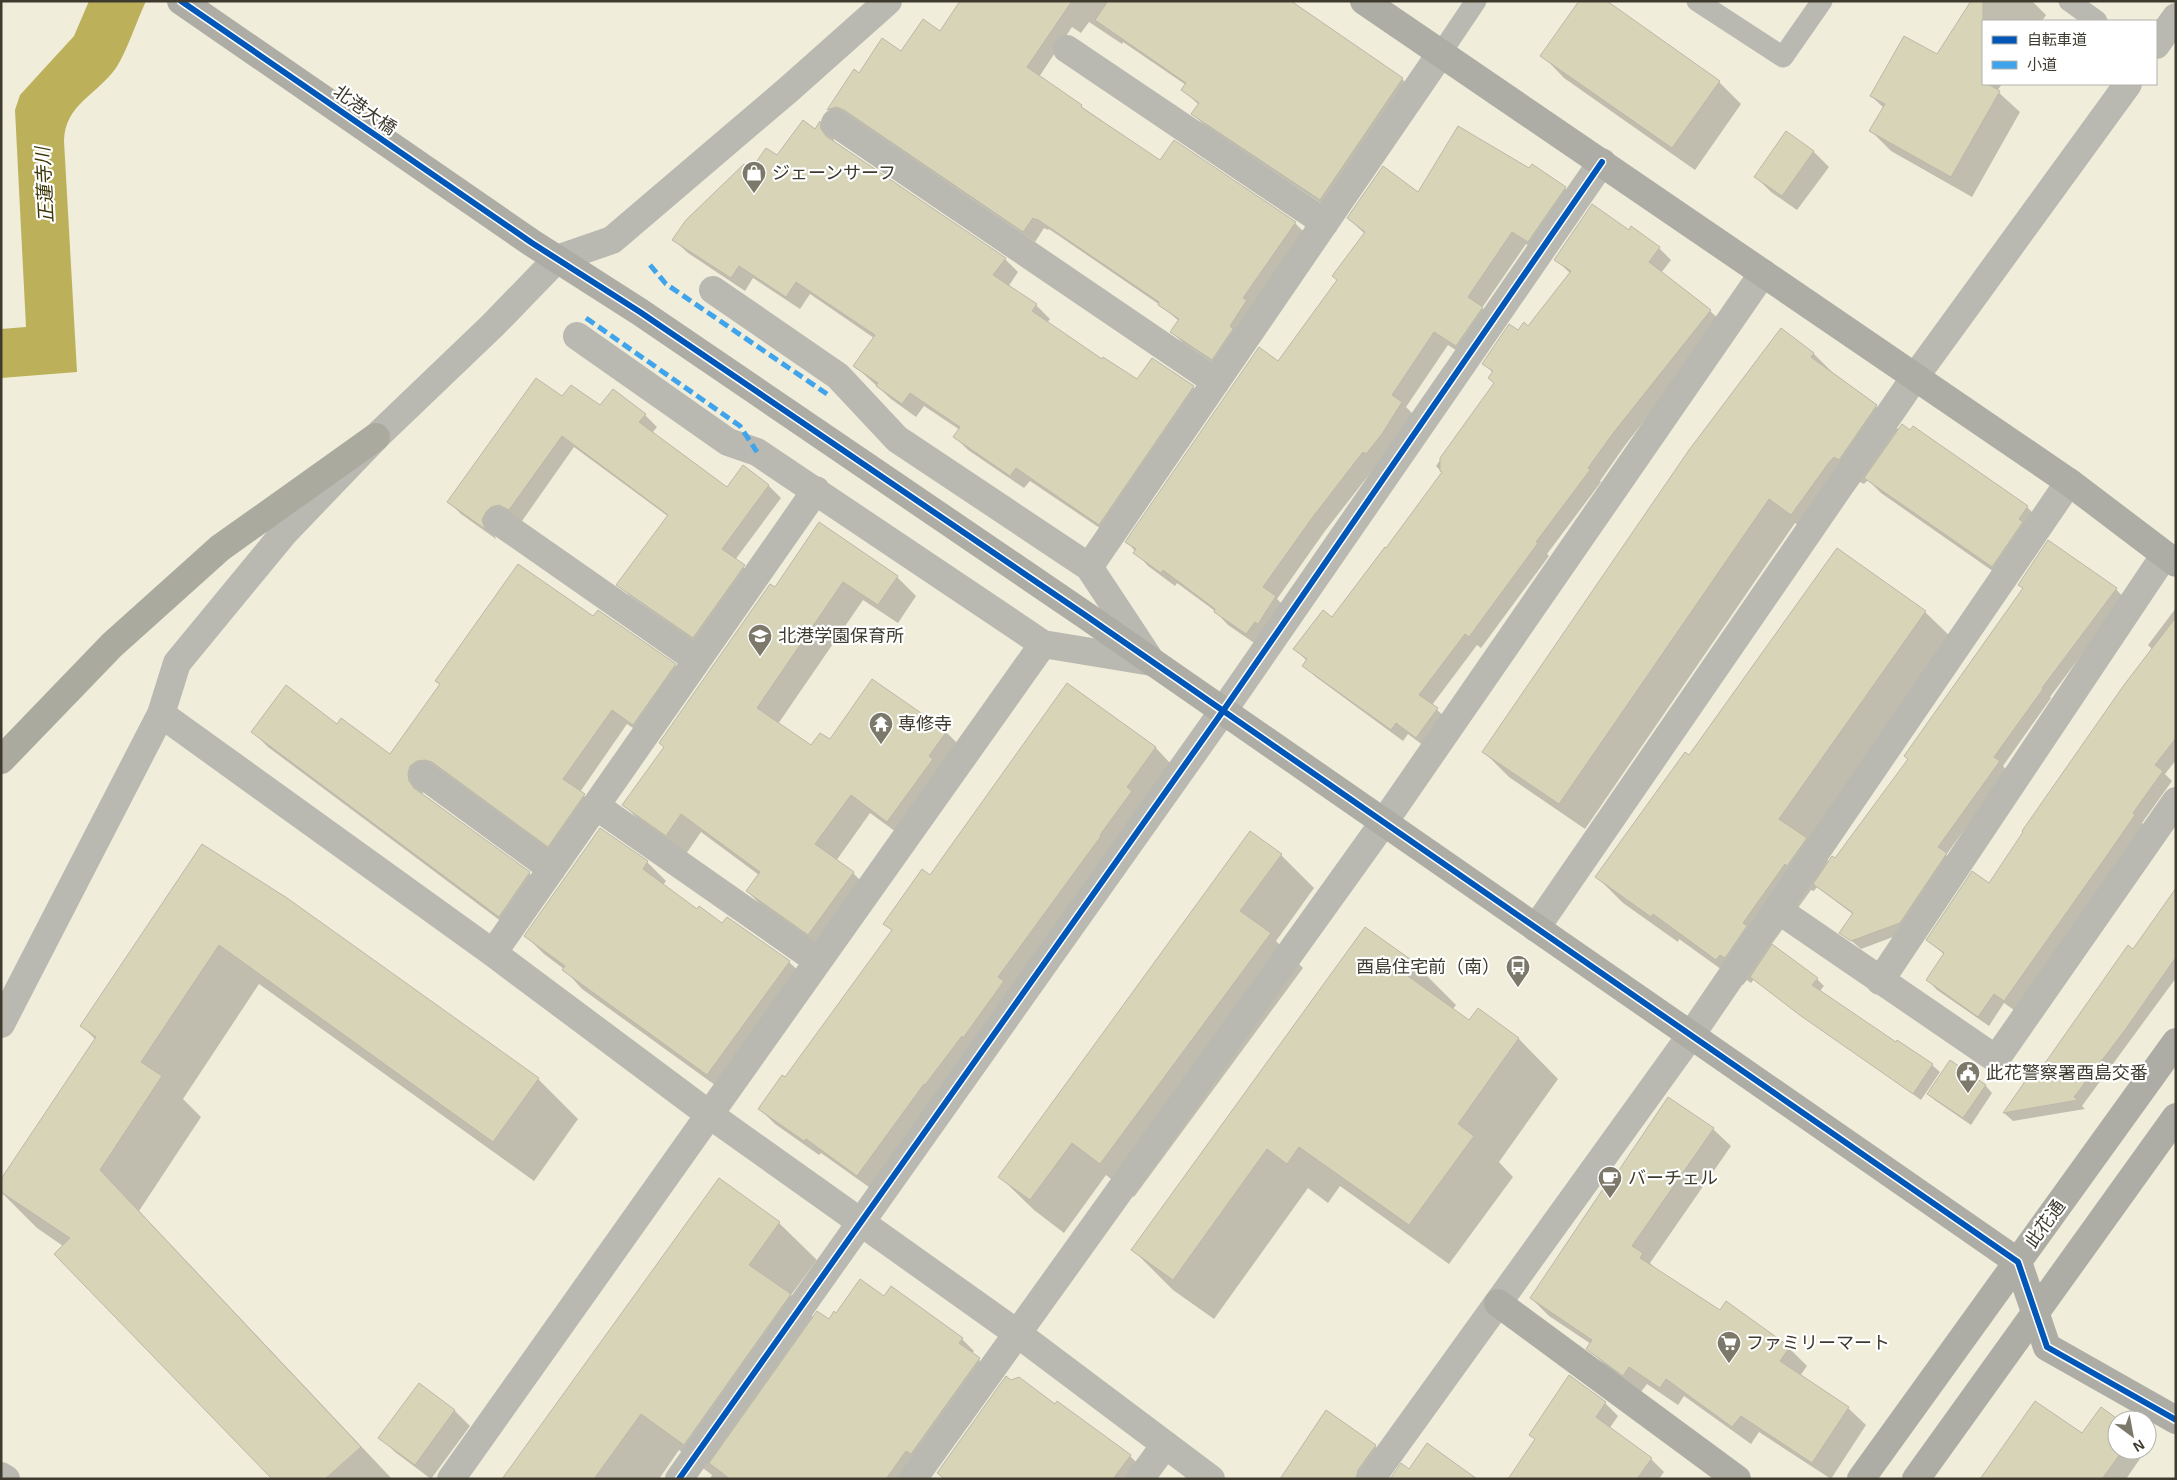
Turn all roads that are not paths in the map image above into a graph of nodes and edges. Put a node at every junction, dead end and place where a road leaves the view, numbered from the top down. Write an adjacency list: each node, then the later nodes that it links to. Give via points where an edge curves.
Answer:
1 (181, 1): 17 (street, 北港大橋)
2 (888, 1): 17 (street, via 612,240)
3 (1364, 1): 12 (street)
4 (1476, 1): 12 (lane)
5 (1697, 1): 6 (lane, via 1782,58)
6 (1822, 1)
7 (2069, 1): 9 (lane)
8 (2176, 18): 10 (street)
9 (2097, 20)
10 (2157, 44)
11 (1067, 49): 16 (street)
12 (1441, 53): 15 (street); 16 (street)
13 (2127, 85): 21 (street)
14 (835, 122): 22 (street)
15 (1602, 162): 18 (street); 32 (street)
16 (1325, 223): 22 (street)
17 (557, 259): 23 (street); 31 (street, 北港大橋, via 640,312)
18 (1763, 273): 21 (street); 38 (street)
19 (714, 290): 28 (street, via 838,376 897,438)
20 (576, 336): 25 (street, via 728,442 757,452)
21 (1915, 377): 24 (street); 41 (street)
22 (1216, 382): 28 (street)
23 (376, 437): 33 (street, via 284,533 177,663); 34 (highway, via 220,548 112,645)
24 (2069, 482): 27 (street); 40 (street)
25 (816, 490): 29 (street); 30 (street)
26 (498, 521): 30 (street)
27 (2170, 560): 44 (street)
28 (1089, 567): 31 (street)
29 (1043, 644): 31 (street); 43 (street)
30 (697, 660): 37 (street)
31 (1152, 662): 32 (street, 北港大橋)
32 (1222, 711): 38 (street, 北港大橋); 50 (street)
33 (161, 714): 42 (street); 45 (street)
34 (1, 760)
35 (423, 775): 39 (street)
36 (2176, 801): 44 (street, via 1996,1059)
37 (596, 806): 39 (street); 43 (street)
38 (1384, 822): 41 (street, 北港大橋); 54 (street)
39 (552, 869): 42 (street)
40 (1777, 909): 44 (street); 46 (street)
41 (1536, 928): 46 (street, 北港大橋)
42 (492, 953): 48 (street)
43 (818, 961): 48 (street)
44 (1880, 981)
45 (1, 1024)
46 (1691, 1035): 51 (street, 北港大橋); 52 (street)
47 (2176, 1042): 51 (street, 此花通)
48 (710, 1115): 50 (street); 59 (street)
49 (2176, 1117): 53 (street)
50 (861, 1222): 54 (street); 60 (street)
51 (2018, 1262): 53 (street); 66 (street, 此花通)
52 (1498, 1303): 64 (street); 65 (street)
53 (2035, 1315): 55 (street, via 2047,1348); 67 (street)
54 (1018, 1334): 56 (street); 61 (street)
55 (2176, 1420)
56 (1165, 1445): 62 (street); 63 (street)
57 (1, 1476): 58 (street)
58 (6, 1479)
59 (451, 1479)
60 (679, 1479)
61 (913, 1479)
62 (1140, 1479)
63 (1211, 1479)
64 (1371, 1479)
65 (1738, 1479)
66 (1861, 1479)
67 (1916, 1479)

